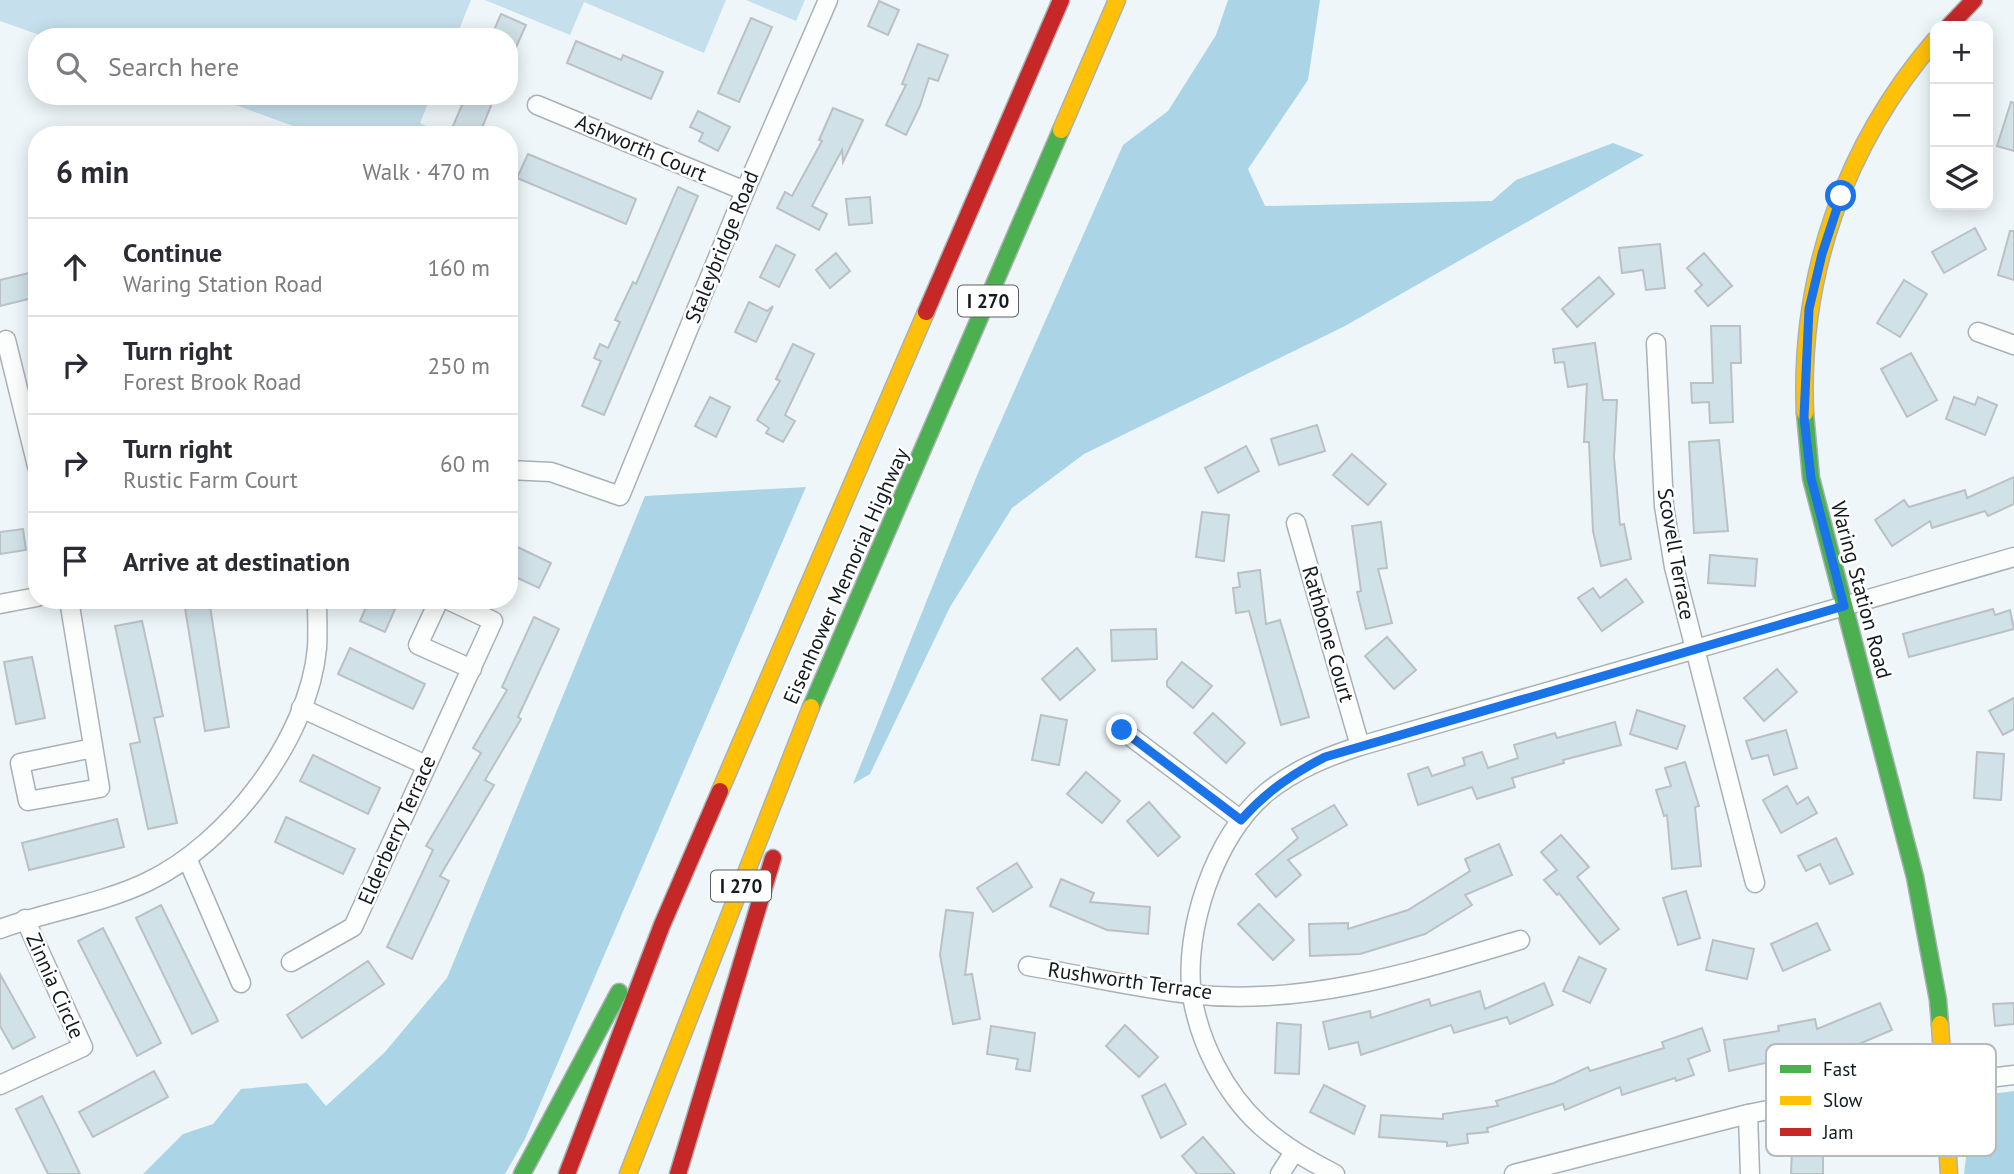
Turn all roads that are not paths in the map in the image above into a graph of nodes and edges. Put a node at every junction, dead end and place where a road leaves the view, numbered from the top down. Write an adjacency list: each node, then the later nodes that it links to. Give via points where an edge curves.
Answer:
1 (828, 0): 8 (street, Staleybridge Road)
2 (1061, 0): 35 (main road, I 270)
3 (1117, 0): 18 (main road, Eisenhower Memorial Highway / I 270)
4 (1973, 0): 5 (main road)
5 (1954, 21)
6 (1930, 46): 20 (main road, Waring Station Road, via 1897,88 1841,196 1809,309 1804,417 1811,478)
7 (537, 105): 8 (street, Ashworth Court)
8 (745, 191): 14 (street, Staleybridge Road, via 620,496 551,472)
9 (1978, 332): 12 (street)
10 (6, 340): 13 (street)
11 (1656, 343): 25 (street, Scovell Terrace, via 1664,506)
12 (2014, 345)
13 (28, 429)
14 (518, 470)
15 (1296, 523): 29 (street, Rathbone Court)
16 (2014, 557): 20 (street)
17 (28, 599): 19 (street)
18 (858, 600): 32 (main road); 55 (main road, Eisenhower Memorial Highway / I 270, via 815,697)
19 (0, 604)
20 (1844, 606): 25 (street); 45 (main road, Waring Station Road, via 1915,877)
21 (70, 609): 30 (street)
22 (317, 609): 27 (street, via 317,650)
23 (435, 609): 26 (street, via 418,645)
24 (467, 609): 26 (street, Elderberry Terrace, via 493,621)
25 (1694, 648): 29 (street); 37 (street, Scovell Terrace)
26 (472, 669): 31 (street, Elderberry Terrace)
27 (301, 708): 31 (street); 36 (street, via 245,807)
28 (1122, 730): 33 (street)
29 (1360, 746): 33 (street, via 1294,773 1264,794)
30 (93, 748): 30 (street, via 20,763 27,801 100,788)
31 (426, 765): 41 (street, Elderberry Terrace, via 354,927)
32 (788, 811)
33 (1241, 820): 44 (street, via 1206,880 1192,961)
34 (780, 837): 56 (main road)
35 (694, 852): 53 (main road); 54 (main road, I 270)
36 (187, 858): 38 (street, via 148,882 114,895); 43 (street)
37 (1755, 883)
38 (25, 919): 39 (street); 48 (street, Zinnia Circle, via 83,1047)
39 (0, 929)
40 (1520, 940): 44 (street, Rushworth Terrace, via 1353,986 1275,994)
41 (290, 962)
42 (1028, 966): 44 (street, Rushworth Terrace)
43 (241, 983)
44 (1192, 995): 51 (street, via 1203,1036 1225,1082 1258,1123)
45 (1942, 1044)
46 (2014, 1075): 47 (street)
47 (1996, 1078)
48 (0, 1085)
49 (1766, 1110): 50 (street)
50 (1748, 1114): 59 (street); 60 (street)
51 (1294, 1152): 57 (street); 58 (street)
52 (1948, 1156): 61 (main road, Waring Station Road)
53 (522, 1174)
54 (568, 1174)
55 (628, 1174)
56 (678, 1174)
57 (1280, 1174)
58 (1335, 1174)
59 (1514, 1174)
60 (1750, 1174)
61 (1949, 1174)

